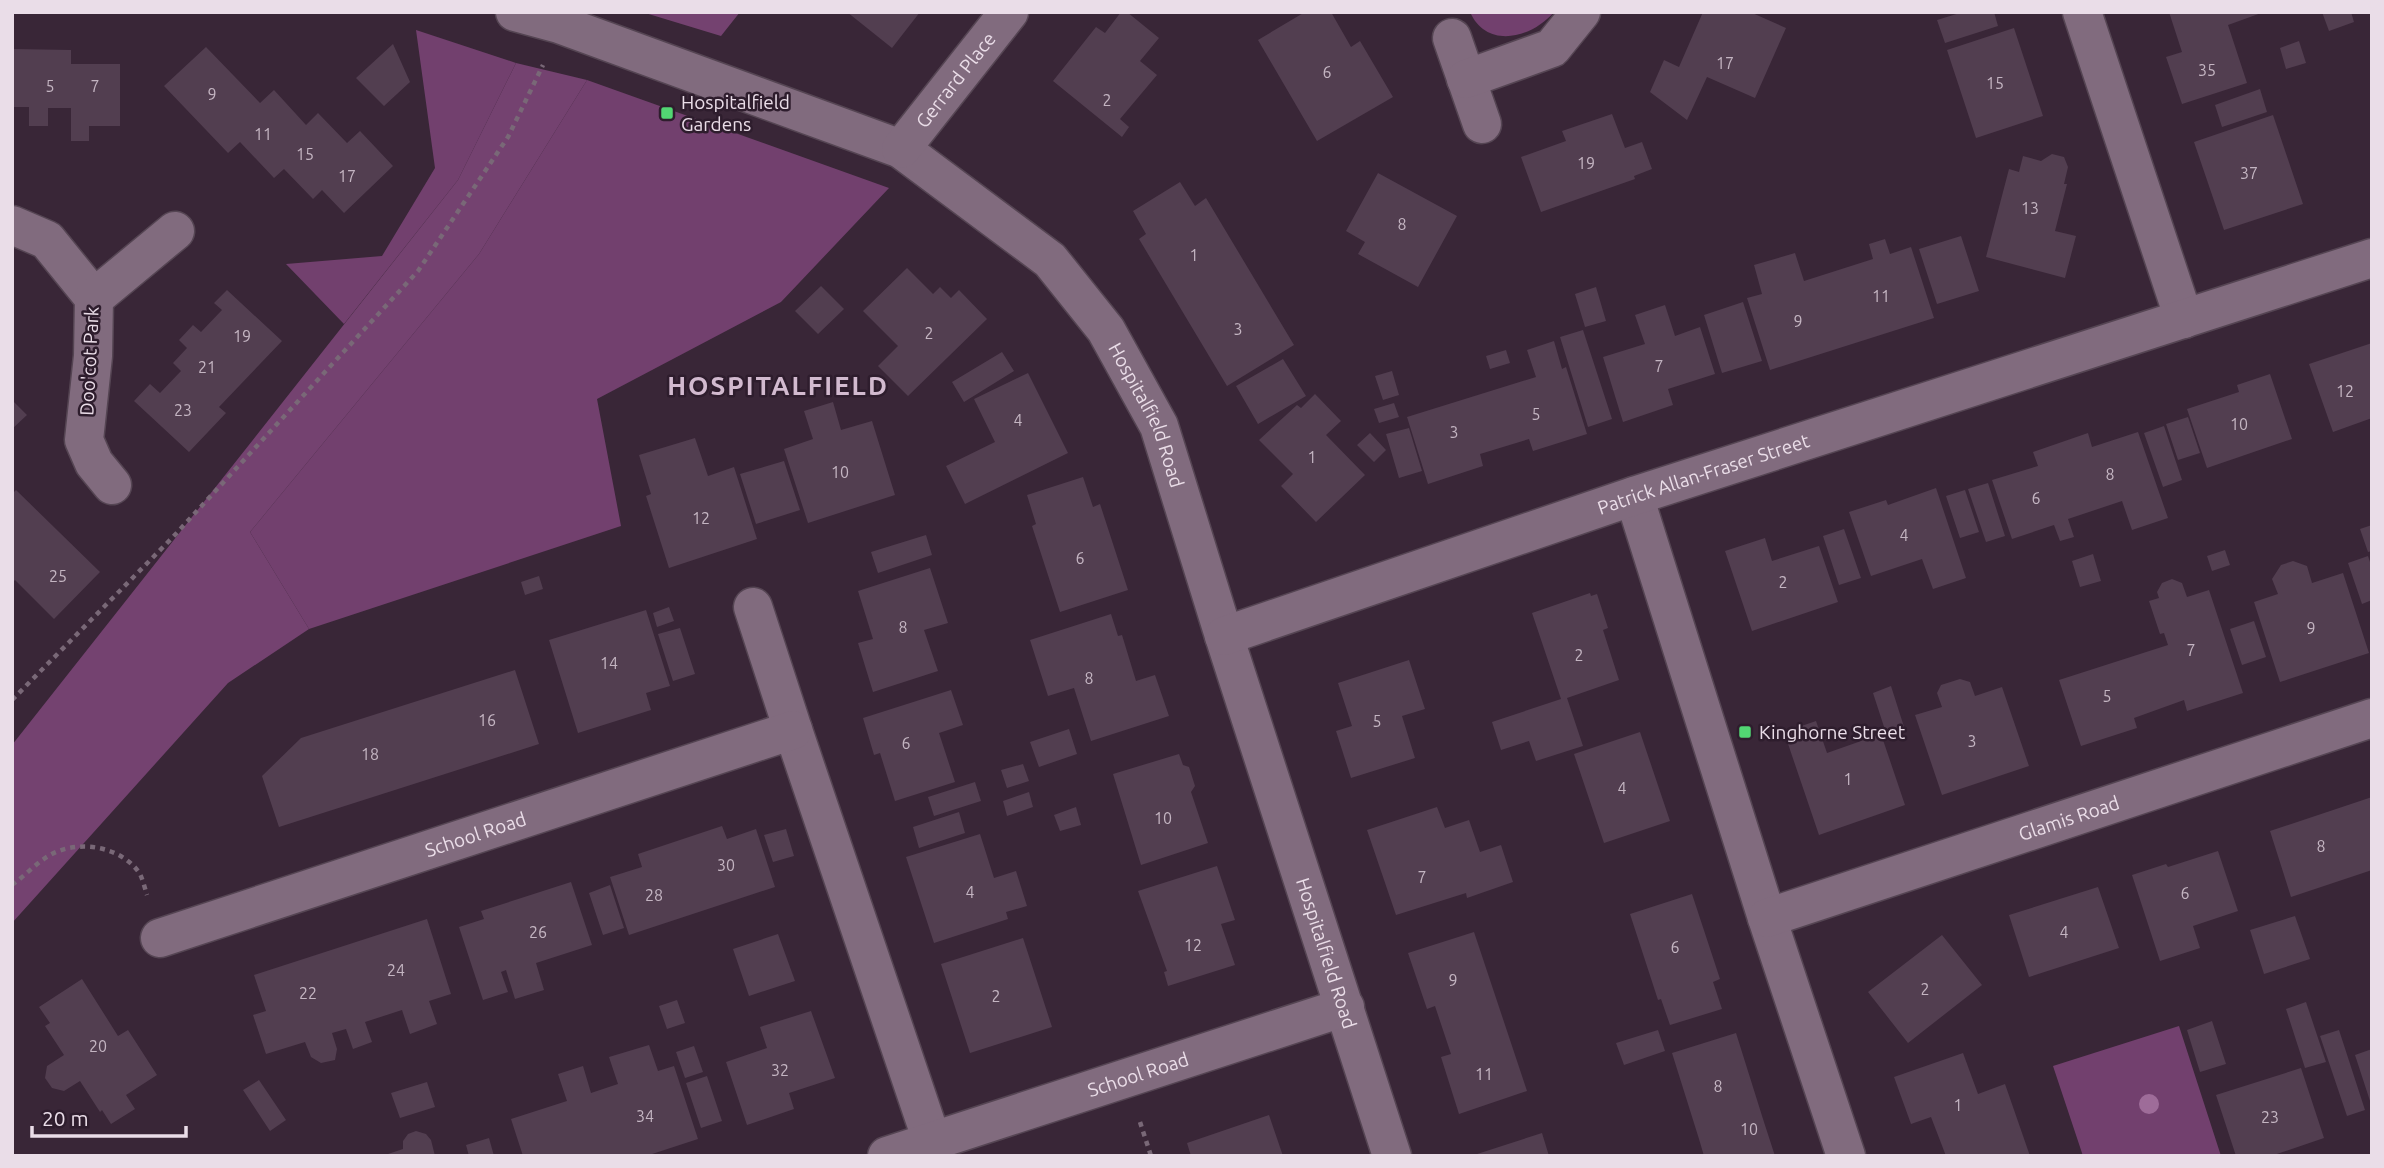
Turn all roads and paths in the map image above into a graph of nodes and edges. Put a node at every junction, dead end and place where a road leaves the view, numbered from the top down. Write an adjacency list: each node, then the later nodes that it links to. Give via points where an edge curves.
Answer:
1 (515, 12): 5 (street, Hospitalfield Road)
2 (1009, 12): 9 (street, Gerrard Place)
3 (1581, 12): 7 (street, via 1552,48)
4 (2082, 12): 14 (street)
5 (559, 24): 9 (street, Hospitalfield Road); 19 (path, via 508,137 418,271 173,537)
6 (1452, 38): 7 (street)
7 (1465, 79): 8 (street)
8 (1482, 124)
9 (901, 149): 18 (street, Hospitalfield Road, via 1050,260 1106,330 1159,425)
10 (12, 225): 13 (street, Doo'cot Park, via 47,240)
11 (175, 231): 13 (street)
12 (2372, 258): 14 (street, Patrick Allan-Fraser Street)
13 (94, 298): 15 (street, Doo'cot Park, via 84,440 94,463)
14 (2184, 319): 16 (street, Patrick Allan-Fraser Street)
15 (112, 485)
16 (1634, 496): 18 (street, Patrick Allan-Fraser Street); 23 (street)
17 (753, 607): 21 (street)
18 (1224, 636): 25 (street, Hospitalfield Road)
19 (12, 700)
20 (2372, 718): 23 (street, Glamis Road)
21 (793, 730): 24 (street, School Road); 26 (street)
22 (12, 885): 24 (path, via 55,852 78,846 104,849 125,859 141,875)
23 (1767, 918): 29 (street)
24 (160, 938)
25 (1345, 1007): 26 (street, School Road); 28 (street, Hospitalfield Road)
26 (932, 1141): 27 (street, School Road)
27 (887, 1156)
28 (1392, 1156)
29 (1846, 1156)

